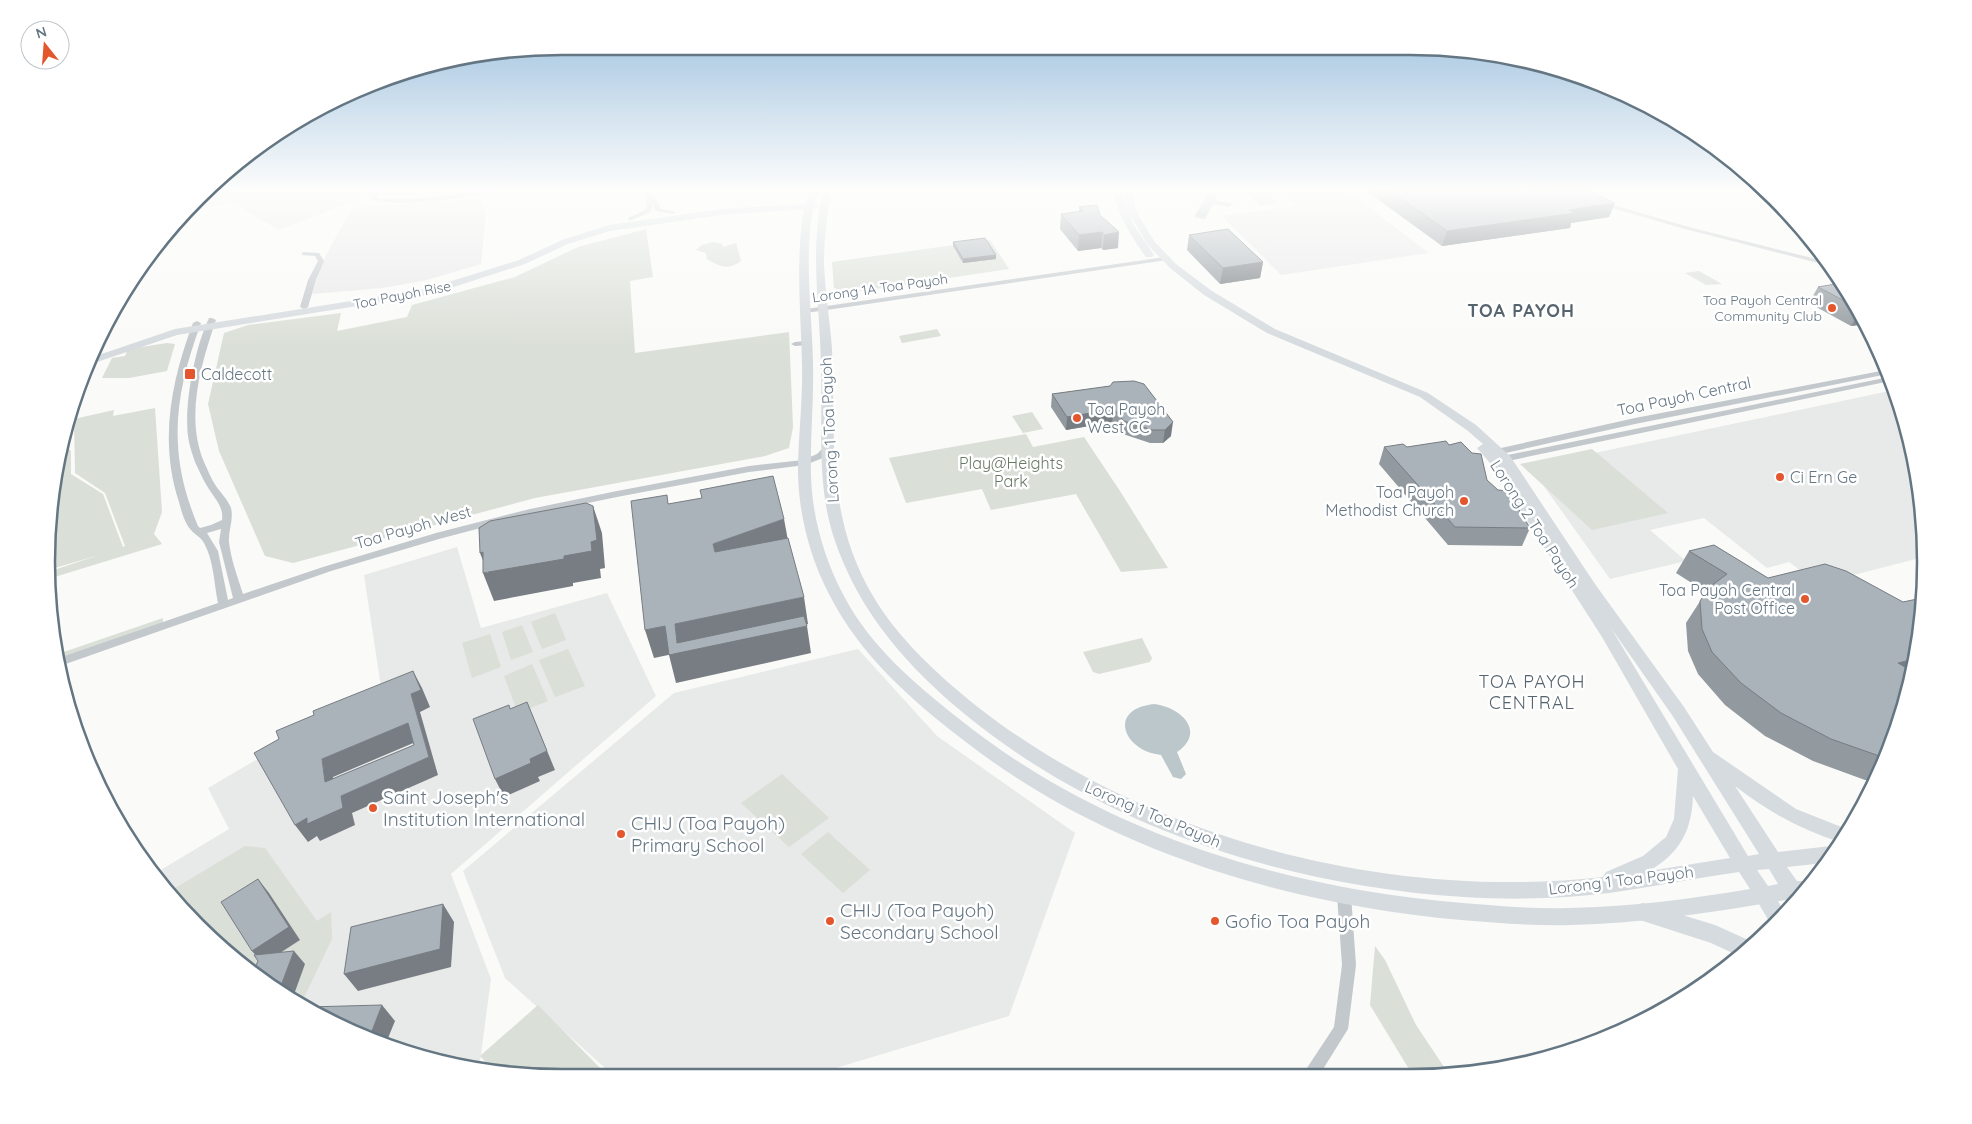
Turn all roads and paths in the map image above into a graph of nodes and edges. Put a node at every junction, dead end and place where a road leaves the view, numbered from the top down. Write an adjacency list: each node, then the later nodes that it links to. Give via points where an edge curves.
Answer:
1 (554, 241): 14 (main road, Toa Payoh Rise, via 500,265 454,280)
2 (567, 241): 16 (main road, Toa Payoh Rise, via 522,262 428,292)
3 (805, 241): 15 (main road, Lorong 1 Toa Payoh)
4 (821, 241): 13 (main road, Lorong 1 Toa Payoh, via 819,266)
5 (1144, 241): 11 (main road, Lorong 2 Toa Payoh)
6 (1148, 241): 11 (main road, Lorong 2 Toa Payoh)
7 (1742, 241): 12 (street)
8 (1755, 241): 10 (street)
9 (304, 254): 14 (street, via 317,254 321,261)
10 (1814, 256)
11 (1157, 257): 13 (street, Lorong 1A Toa Payoh); 25 (main road, Lorong 2 Toa Payoh, via 1215,298 1271,331 1424,395 1457,417)
12 (1818, 261)
13 (824, 306): 15 (street, Lorong 1A Toa Payoh); 24 (main road, Lorong 1 Toa Payoh)
14 (304, 307): 16 (main road, Toa Payoh Rise)
15 (806, 308): 19 (main road, Lorong 1 Toa Payoh)
16 (271, 315): 17 (main road, Toa Payoh Rise)
17 (211, 324): 18 (main road, Toa Payoh Rise); 29 (street, via 191,410 194,448 212,486 223,499 228,512)
18 (196, 326): 20 (main road, Toa Payoh Rise, via 166,329); 21 (main road, Toa Payoh Rise); 30 (street, via 174,396 173,447 177,480 187,514 194,528)
19 (801, 343): 26 (main road, Lorong 1 Toa Payoh, via 808,390)
20 (101, 353)
21 (98, 359)
22 (1880, 373): 25 (street, Toa Payoh Central, via 1635,421)
23 (1883, 380): 25 (street, Toa Payoh Central)
24 (828, 448): 26 (street, Toa Payoh West, via 820,456); 27 (main road, Lorong 1 Toa Payoh)
25 (1497, 456): 34 (main road, Lorong 2 Toa Payoh, via 1643,659); 35 (main road, Lorong 2 Toa Payoh, via 1551,551 1622,657)
26 (806, 457): 28 (main road, Lorong 1 Toa Payoh); 31 (street, Toa Payoh West, via 468,527)
27 (829, 482): 28 (main road, via 816,480); 40 (main road, Lorong 1 Toa Payoh, via 832,506 853,569 870,602 898,641 922,668 983,723 1010,743 1080,783 1157,819 1261,856 1311,868 1425,886 1544,890)
28 (805, 486): 44 (main road, Lorong 1 Toa Payoh, via 815,540 835,592 855,625 874,652 966,734 1035,783 1120,826 1229,868)
29 (226, 522): 30 (street); 31 (street, via 224,542)
30 (200, 531): 32 (street, via 211,546)
31 (239, 599): 32 (street, Toa Payoh West)
32 (224, 604): 33 (street, Toa Payoh West)
33 (65, 660)
34 (1704, 751): 36 (main road, via 1770,804 1817,828); 38 (main road, Lorong 2 Toa Payoh)
35 (1686, 769): 39 (main road, Lorong 2 Toa Payoh); 40 (main road, via 1684,809 1678,834 1668,847 1637,869)
36 (1838, 834)
37 (1824, 855): 38 (main road, Lorong 1 Toa Payoh)
38 (1772, 860): 39 (main road, Lorong 1 Toa Payoh); 41 (main road, Lorong 2 Toa Payoh)
39 (1742, 864): 40 (main road, Lorong 1 Toa Payoh); 43 (main road, Lorong 2 Toa Payoh)
40 (1585, 888)
41 (1796, 890)
42 (1794, 892): 43 (main road, Lorong 1 Toa Payoh)
43 (1763, 894): 45 (main road, Lorong 1 Toa Payoh); 46 (main road, Lorong 2 Toa Payoh)
44 (1344, 896): 45 (main road, Lorong 1 Toa Payoh, via 1425,908 1517,915 1582,916); 48 (street, via 1349,965 1341,1029)
45 (1644, 912): 47 (main road)
46 (1775, 914)
47 (1740, 946)
48 (1314, 1069)

